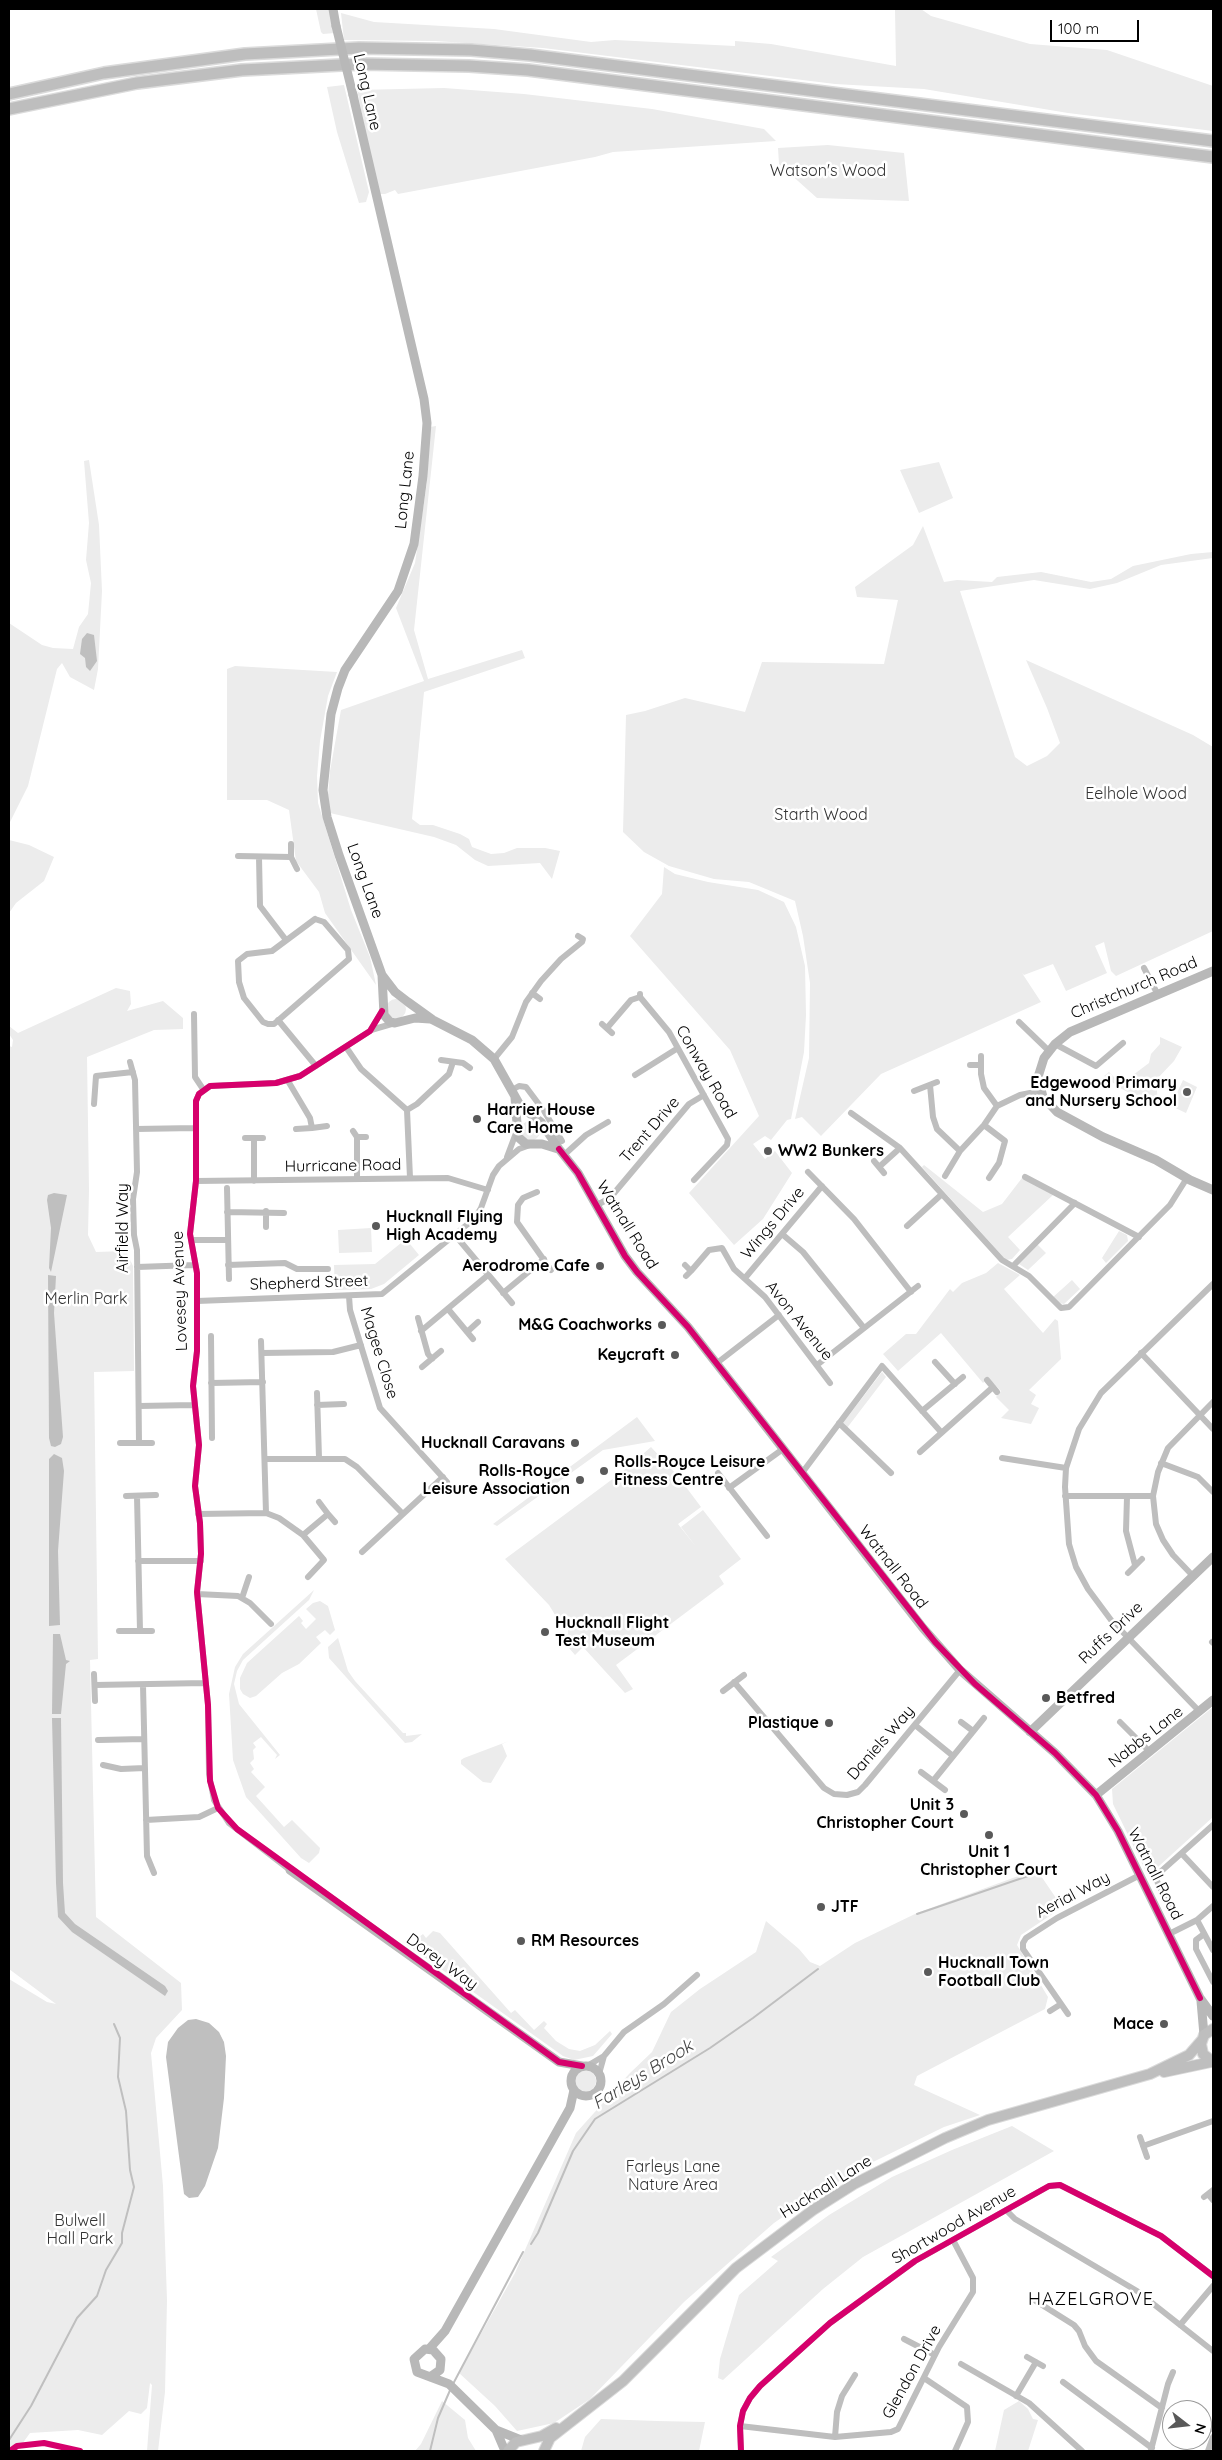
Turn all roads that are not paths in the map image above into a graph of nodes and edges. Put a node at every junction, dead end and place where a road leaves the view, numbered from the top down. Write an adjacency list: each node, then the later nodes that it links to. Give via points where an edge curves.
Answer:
1 (333, 9): 13 (main road, Long Lane, bridge, via 427,423 414,544 398,591 345,670 331,714 324,764 327,818)
2 (9, 94): 4 (highway, via 113,71 245,54 359,48 435,49 540,56)
3 (9, 109): 5 (highway, via 137,83 242,70 361,64 469,66 528,70)
4 (1213, 141)
5 (1213, 156)
6 (291, 844): 9 (street)
7 (238, 856): 8 (street)
8 (259, 857): 9 (street); 12 (street, via 260,906)
9 (291, 857): 10 (street)
10 (297, 869)
11 (578, 936): 17 (street, via 583,939 579,946 561,958)
12 (286, 940): 23 (street, via 272,951 247,954 238,961 238,982 244,998 263,1022 274,1024); 23 (street, via 310,921 320,919 349,954 347,963)
13 (376, 955): 16 (main road, Watnall Road)
14 (1144, 968): 18 (street)
15 (1213, 971): 18 (main road, Christchurch Road)
16 (382, 975): 20 (main road, Watnall Road); 21 (main road, Watnall Road)
17 (532, 993): 19 (street); 36 (street, via 512,1037)
18 (1157, 993): 34 (main road, Christchurch Road, via 1127,1009 1081,1026)
19 (540, 999)
20 (406, 1000): 21 (main road, via 393,996 385,1001); 24 (main road, Watnall Road); 25 (main road, via 410,1013)
21 (382, 1008): 25 (main road, via 386,1019); 30 (street)
22 (194, 1014): 27 (street)
23 (278, 1020): 42 (street)
24 (433, 1020): 25 (main road, Watnall Road, via 415,1018); 36 (main road, Watnall Road, via 472,1040)
25 (399, 1022): 30 (street)
26 (1020, 1022): 34 (street)
27 (194, 1024): 28 (street); 47 (street, via 195,1077)
28 (185, 1025)
29 (607, 1028): 33 (street, Conway Road, via 631,1000 640,995)
30 (370, 1031): 32 (street)
31 (1123, 1043): 34 (street, via 1096,1066)
32 (346, 1047): 42 (street); 54 (street, via 361,1069)
33 (678, 1048): 45 (street); 51 (street, Conway Road)
34 (1052, 1048): 48 (main road, via 1039,1071)
35 (981, 1056): 41 (street)
36 (494, 1058): 50 (main road, Watnall Road)
37 (441, 1060): 39 (street)
38 (130, 1062): 44 (street, Airfield Way)
39 (453, 1062): 43 (street); 54 (street, via 449,1074)
40 (970, 1065): 41 (street)
41 (980, 1065): 53 (street, via 984,1088)
42 (316, 1066): 46 (street)
43 (470, 1068)
44 (133, 1072): 52 (street, via 96,1076); 63 (street, Airfield Way)
45 (635, 1075)
46 (288, 1081): 47 (street, via 218,1085); 62 (street, via 310,1118)
47 (204, 1089): 61 (street, Lovesey Avenue, via 196,1101)
48 (1040, 1090): 53 (street); 81 (main road, via 1057,1112)
49 (914, 1091): 73 (street, via 933,1083 933,1117 937,1129)
50 (513, 1093): 56 (main road, Watnall Road); 65 (main road, Watnall Road); 71 (street, Watnall Road, via 519,1086 526,1086 544,1111)
51 (704, 1095): 84 (street, Conway Road, via 728,1139 727,1145); 93 (street, Trent Drive, via 690,1104 610,1198)
52 (94, 1104)
53 (997, 1106): 58 (street)
54 (407, 1110): 79 (street)
55 (851, 1113): 72 (street)
56 (532, 1117): 60 (main road, Watnall Road); 65 (main road, via 523,1118)
57 (608, 1122): 71 (street)
58 (984, 1125): 73 (street); 80 (street, via 1005,1141 999,1163 991,1169)
59 (327, 1126): 62 (street)
60 (543, 1126): 70 (main road, via 542,1136); 71 (main road, Watnall Road)
61 (195, 1128): 63 (street); 85 (street, Lovesey Avenue)
62 (312, 1128): 64 (street)
63 (136, 1129): 109 (street, Airfield Way, via 137,1172 133,1199)
64 (296, 1129)
65 (516, 1130): 70 (main road, via 522,1142); 74 (street, Shepherd Street)
66 (366, 1137): 82 (street, via 355,1134)
67 (244, 1138): 68 (street)
68 (254, 1138): 69 (street); 83 (street)
69 (263, 1138)
70 (533, 1144): 71 (main road); 74 (street, Shepherd Street)
71 (561, 1148): 93 (main road, Watnall Road)
72 (900, 1148): 76 (street, via 876,1164); 91 (street)
73 (960, 1151): 77 (street)
74 (507, 1158): 88 (street, Shepherd Street, via 493,1175)
75 (808, 1172): 86 (street)
76 (884, 1173)
77 (945, 1176)
78 (1025, 1177): 92 (street)
79 (410, 1178): 82 (street, Hurricane Road); 88 (street, Hurricane Road, via 448,1178)
80 (989, 1178)
81 (1187, 1178): 89 (main road); 101 (street, via 1170,1205)
82 (357, 1179): 83 (street, Hurricane Road)
83 (254, 1180): 85 (street, Hurricane Road)
84 (694, 1180)
85 (196, 1181): 102 (street, Lovesey Avenue)
86 (822, 1186): 99 (street, Wings Drive); 119 (street, via 854,1219)
87 (227, 1188): 95 (street)
88 (488, 1190): 100 (street, Shepherd Street, via 478,1214)
89 (1213, 1190)
90 (537, 1192): 104 (street, via 523,1198 516,1214 521,1229)
91 (942, 1194): 97 (street); 108 (street, via 1002,1260)
92 (1075, 1203): 101 (street); 108 (street)
93 (597, 1206): 139 (main road, Watnall Road, via 637,1272)
94 (266, 1211): 95 (street); 96 (street); 98 (street)
95 (227, 1212): 103 (street)
96 (284, 1213)
97 (907, 1226)
98 (266, 1227)
99 (782, 1234): 115 (street, Wings Drive); 128 (street, via 803,1252)
100 (455, 1235): 113 (street); 121 (street, Shepherd Street, via 382,1294)
101 (1139, 1237): 108 (street, via 1065,1308 1056,1306 1029,1276)
102 (191, 1240): 103 (street); 105 (street, Lovesey Avenue)
103 (228, 1240): 106 (street)
104 (544, 1259): 111 (street); 120 (street)
105 (195, 1265): 109 (street); 122 (street, Lovesey Avenue)
106 (228, 1265): 110 (street, via 286,1263 297,1269); 116 (street)
107 (684, 1265): 112 (street)
108 (1013, 1266)
109 (137, 1267): 154 (street, Airfield Way)
110 (328, 1269)
111 (551, 1270)
112 (691, 1271): 114 (street); 115 (street, Avon Avenue, via 709,1250 722,1248 727,1260)
113 (488, 1275): 120 (street); 124 (street)
114 (686, 1276)
115 (745, 1278): 125 (street, Avon Avenue)
116 (229, 1279)
117 (1213, 1284): 136 (street)
118 (918, 1286): 119 (street)
119 (911, 1292): 128 (street)
120 (504, 1293): 123 (street)
121 (349, 1296): 122 (street, Shepherd Street); 134 (street, Magee Close)
122 (197, 1300): 152 (street, Lovesey Avenue)
123 (512, 1303)
124 (448, 1309): 129 (street); 130 (street)
125 (779, 1315): 139 (street); 141 (street, Avon Avenue)
126 (418, 1318): 129 (street)
127 (478, 1322): 130 (street)
128 (864, 1328): 141 (street)
129 (421, 1331): 138 (street)
130 (467, 1332): 132 (street)
131 (210, 1336): 146 (street)
132 (473, 1339)
133 (261, 1341): 137 (street)
134 (361, 1345): 137 (street, via 333,1352); 186 (street, Magee Close, via 380,1408 445,1479)
135 (441, 1351): 138 (street)
136 (1141, 1353): 156 (street); 170 (street, via 1100,1393 1088,1411 1078,1429)
137 (262, 1354): 145 (street)
138 (432, 1359): 142 (street)
139 (717, 1363): 164 (main road, Watnall Road)
140 (939, 1363): 148 (street)
141 (817, 1365): 147 (street, Avon Avenue)
142 (422, 1367)
143 (963, 1377): 148 (street)
144 (987, 1380): 159 (street, via 995,1389)
145 (262, 1382): 146 (street); 168 (street)
146 (211, 1383): 160 (street)
147 (832, 1384)
148 (955, 1384): 155 (street)
149 (317, 1393): 153 (street)
150 (1213, 1402): 156 (street)
151 (344, 1404): 153 (street)
152 (194, 1405): 154 (street); 184 (street, Lovesey Avenue, via 199,1426 195,1486)
153 (317, 1405): 166 (street)
154 (139, 1406): 161 (street, Airfield Way)
155 (922, 1411): 157 (street, via 882,1366); 159 (street)
156 (1199, 1415): 158 (street); 169 (street, via 1173,1441)
157 (839, 1423): 172 (street); 173 (street)
158 (1213, 1430)
159 (941, 1432): 165 (street)
160 (212, 1438)
161 (139, 1443): 162 (street); 163 (street)
162 (152, 1443)
163 (120, 1444)
164 (784, 1449): 172 (main road, Watnall Road); 174 (street)
165 (920, 1452)
166 (319, 1458): 168 (street); 186 (street, via 352,1462)
167 (1002, 1458): 170 (street)
168 (265, 1459): 183 (street)
169 (1161, 1463): 175 (street, via 1198,1477); 180 (street)
170 (1066, 1468): 179 (street)
171 (718, 1473): 174 (street)
172 (802, 1473): 207 (main road, Watnall Road)
173 (891, 1473)
174 (729, 1488): 189 (street)
175 (1213, 1492)
176 (156, 1495): 178 (street)
177 (126, 1496): 178 (street)
178 (137, 1496): 193 (street)
179 (1065, 1496): 181 (street); 206 (street, via 1066,1529 1076,1567 1094,1598)
180 (1153, 1496): 181 (street); 197 (street, via 1156,1524 1163,1540 1173,1556)
181 (1127, 1497): 195 (street, via 1126,1531)
182 (319, 1502): 185 (street)
183 (266, 1513): 184 (street); 188 (street)
184 (198, 1514): 194 (street, Lovesey Avenue)
185 (328, 1514): 187 (street); 188 (street)
186 (403, 1514): 190 (street)
187 (335, 1522)
188 (303, 1535): 199 (street, via 324,1560)
189 (767, 1536)
190 (362, 1552)
191 (1213, 1557): 197 (main road, Ruffs Drive)
192 (1142, 1559): 195 (street)
193 (138, 1561): 194 (street); 204 (street)
194 (201, 1562): 200 (street, Lovesey Avenue)
195 (1135, 1565): 196 (street)
196 (1128, 1573)
197 (1193, 1576): 206 (main road, Ruffs Drive)
198 (249, 1577): 201 (street)
199 (308, 1577)
200 (197, 1594): 201 (street, via 226,1594); 210 (street, Lovesey Avenue)
201 (242, 1598): 202 (street)
202 (271, 1624)
203 (119, 1631): 204 (street)
204 (140, 1631): 205 (street)
205 (152, 1631)
206 (1128, 1638): 217 (street); 223 (main road, Ruffs Drive)
207 (960, 1670): 221 (street, Daniels Way); 223 (main road, Watnall Road)
208 (94, 1674): 212 (street)
209 (744, 1675): 211 (street)
210 (205, 1682): 213 (street); 234 (street, Lovesey Avenue, via 209,1774)
211 (734, 1682): 214 (street); 221 (street, Daniels Way, via 819,1784 838,1795 861,1789)
212 (94, 1685): 213 (street); 216 (street)
213 (143, 1685): 224 (street)
214 (723, 1691)
215 (1213, 1700): 217 (main road, Nabbs Lane)
216 (95, 1701)
217 (1200, 1712): 226 (main road, Nabbs Lane)
218 (984, 1718): 222 (street)
219 (961, 1722): 222 (street)
220 (1120, 1722): 226 (street)
221 (915, 1725): 227 (street)
222 (973, 1731): 227 (street)
223 (1030, 1732): 233 (main road, Watnall Road)
224 (144, 1739): 225 (street); 229 (street)
225 (98, 1740)
226 (1150, 1752): 233 (main road, Nabbs Lane)
227 (953, 1756): 231 (street)
228 (103, 1765): 229 (street, via 121,1769)
229 (145, 1768): 235 (street)
230 (921, 1772): 231 (street)
231 (933, 1781): 232 (street)
232 (945, 1790)
233 (1096, 1795): 240 (main road, Watnall Road)
234 (218, 1808): 235 (street, via 199,1817); 238 (street, via 236,1829)
235 (146, 1820): 239 (street, via 147,1856)
236 (1213, 1825): 237 (street)
237 (1182, 1854): 241 (street); 243 (street, via 1157,1874 1156,1879)
238 (290, 1870): 257 (main road, Dorey Way)
239 (154, 1873)
240 (1140, 1875): 245 (main road, Watnall Road); 251 (street, Aerial Way, via 1057,1918 1026,1938 1023,1949)
241 (1213, 1887)
242 (1213, 1906): 244 (street)
243 (1173, 1915)
244 (1197, 1920): 245 (street); 246 (street)
245 (1169, 1934): 250 (main road, Watnall Road)
246 (1204, 1934): 247 (street); 249 (street, via 1196,1940 1196,1949)
247 (1212, 1945)
248 (697, 1975): 256 (street, via 664,2004 624,2032)
249 (1213, 1982)
250 (1200, 1998): 254 (main road, Watnall Road); 255 (main road, Watnall Road)
251 (1061, 2004): 252 (street); 253 (street)
252 (1050, 2011)
253 (1068, 2014)
254 (1213, 2016)
255 (1206, 2035): 258 (main road, via 1203,2054); 261 (main road, Hucknall Lane, via 1189,2055)
256 (604, 2056): 259 (street); 260 (street)
257 (559, 2062): 259 (main road, Dorey Way); 262 (main road, Dorey Way)
258 (1213, 2062): 261 (main road, Hucknall Lane)
259 (585, 2066): 260 (main road); 262 (main road, via 574,2072)
260 (599, 2074): 263 (main road, via 600,2083)
261 (1150, 2074): 297 (main road, Hucknall Lane, via 988,2120 854,2184 813,2210 736,2268 623,2381)
262 (573, 2085): 263 (main road, via 582,2095); 264 (main road)
263 (592, 2094): 264 (main road)
264 (570, 2108): 277 (main road)
265 (1213, 2122): 267 (street)
266 (1140, 2137): 267 (street)
267 (1143, 2146): 268 (street)
268 (1147, 2157)
269 (1208, 2194): 270 (street)
270 (1213, 2200)
271 (1006, 2210): 272 (street, Shortwood Avenue); 273 (street, Shortwood Avenue, via 1049,2186 1060,2185 1166,2239); 276 (street, via 1015,2219 1137,2291)
272 (953, 2240): 282 (street, Glendon Drive, via 974,2285 973,2292); 298 (street, Shortwood Avenue, via 915,2261 830,2323 760,2386 743,2411)
273 (1213, 2276)
274 (1213, 2286): 276 (street)
275 (1031, 2298): 296 (street, via 1074,2325 1096,2361)
276 (1180, 2325): 280 (street)
277 (445, 2331): 279 (main road); 281 (main road)
278 (904, 2339): 282 (street)
279 (429, 2349): 281 (main road); 290 (main road, via 417,2354 414,2363 421,2375)
280 (1213, 2351)
281 (439, 2355): 286 (main road)
282 (935, 2355): 291 (street, Glendon Drive)
283 (1027, 2357): 284 (street)
284 (1036, 2362): 287 (street); 294 (street)
285 (961, 2364): 294 (street)
286 (441, 2366): 290 (main road, via 438,2373); 293 (main road)
287 (1043, 2366)
288 (1173, 2372): 295 (street)
289 (855, 2375): 300 (street, via 842,2396)
290 (430, 2377): 293 (main road)
291 (924, 2378): 300 (street, Glendon Drive, via 898,2429); 307 (street, via 966,2407 968,2422)
292 (1063, 2382): 303 (street)
293 (449, 2384): 299 (main road)
294 (1016, 2396): 308 (street, via 1034,2407)
295 (1164, 2400)
296 (1162, 2408): 303 (street)
297 (573, 2420): 302 (main road, Hucknall Lane, via 542,2436); 305 (main road, Hucknall Lane, via 550,2438)
298 (740, 2426): 300 (street, Glendon Drive); 306 (street, Shortwood Avenue)
299 (496, 2430): 302 (main road); 304 (main road)
300 (835, 2437)
301 (1213, 2437): 309 (street)
302 (525, 2440): 304 (main road, Hucknall Lane, via 516,2442); 305 (main road, Hucknall Lane, via 534,2442)
303 (1152, 2450)
304 (506, 2451)
305 (543, 2451)
306 (741, 2451)
307 (954, 2451)
308 (1082, 2451)
309 (1208, 2451)

